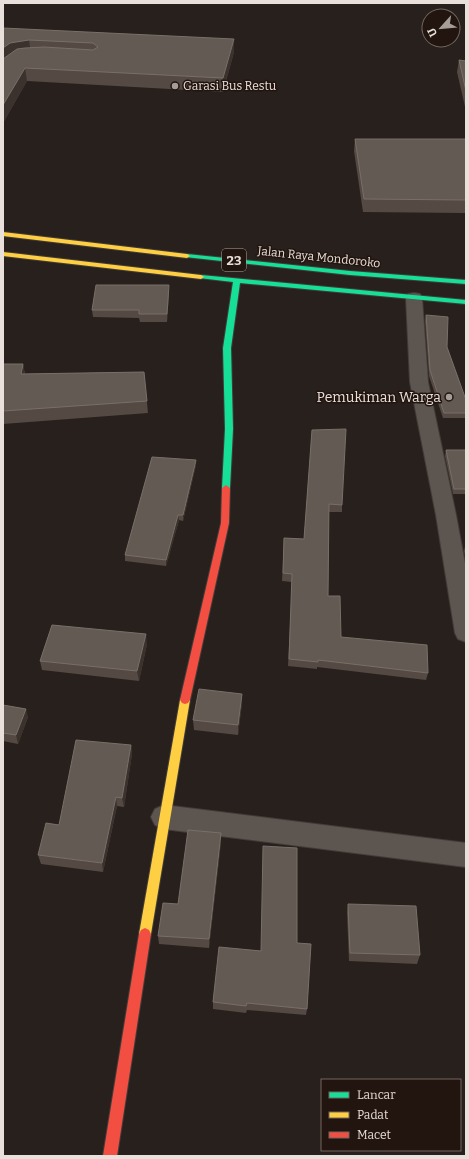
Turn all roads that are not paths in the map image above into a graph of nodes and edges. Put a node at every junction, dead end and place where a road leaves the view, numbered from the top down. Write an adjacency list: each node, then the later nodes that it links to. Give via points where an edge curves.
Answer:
1 (3, 234): 4 (main road, Jalan Raya Mondoroko / 23, via 188,256)
2 (3, 254): 3 (main road, 23)
3 (238, 281): 5 (main road, 23); 8 (main road, via 227,348 229,429 225,523 190,675)
4 (466, 282)
5 (414, 298): 6 (main road, 23); 7 (street, via 419,382 446,515)
6 (466, 302)
7 (466, 633)
8 (164, 817): 9 (street); 10 (main road)
9 (466, 855)
10 (110, 1156)

